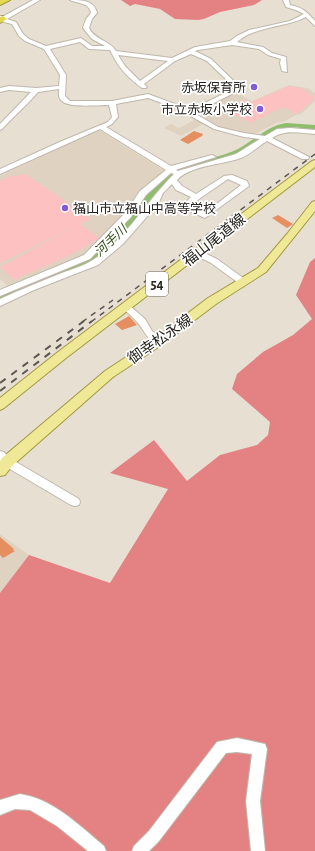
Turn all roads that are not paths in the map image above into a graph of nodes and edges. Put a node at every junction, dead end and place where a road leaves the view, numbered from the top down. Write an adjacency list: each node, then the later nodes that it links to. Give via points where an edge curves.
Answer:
1 (6, 0): 5 (highway)
2 (37, 0): 7 (street)
3 (73, 0): 11 (street, via 89,4 93,8 94,13 86,28 94,40)
4 (286, 0): 6 (street, via 288,6 302,9)
5 (1, 2)
6 (307, 15): 8 (street); 9 (street, via 292,22 250,31)
7 (2, 19): 10 (street, via 14,23 27,40)
8 (315, 24)
9 (232, 43): 12 (street); 14 (street, via 261,48 284,58)
10 (46, 48): 11 (street, via 81,40 95,49); 16 (street, via 63,75)
11 (113, 51): 13 (street); 15 (street, via 117,60)
12 (190, 51): 13 (street); 21 (street, via 209,60 239,89)
13 (173, 60): 15 (street)
14 (285, 71)
15 (140, 84): 19 (street, via 149,92)
16 (63, 87): 18 (street); 20 (street, via 64,100 69,103)
17 (0, 90): 18 (street)
18 (36, 90): 23 (street)
19 (148, 96): 20 (street); 21 (street)
20 (112, 103): 22 (street, via 114,120)
21 (190, 114): 25 (street, via 216,128)
22 (101, 127): 29 (street); 30 (street)
23 (0, 128)
24 (315, 132): 26 (street, via 290,130 276,132)
25 (256, 137): 26 (street); 30 (street, via 233,151 197,160)
26 (266, 138): 27 (street); 30 (street, via 239,156)
27 (305, 157)
28 (315, 163): 33 (main road, 福山尾道線 / 54)
29 (0, 172)
30 (174, 174): 31 (street, via 179,188); 35 (street, via 143,193 118,227 87,257); 36 (street, via 155,202 120,242 95,263)
31 (196, 197): 31 (street, via 224,178 230,177 244,183 244,186 205,216 187,205)
32 (315, 204): 34 (main road, 御幸松永線, via 270,262)
33 (198, 253): 34 (street); 37 (main road, 福山尾道線 / 54)
34 (243, 282): 38 (main road, 御幸松永線, via 212,301)
35 (0, 293)
36 (0, 303)
37 (126, 307): 38 (street); 39 (main road, 福山尾道線 / 54)
38 (159, 341): 40 (main road, 御幸松永線, via 110,374)
39 (0, 405)
40 (2, 463): 41 (street)
41 (75, 502)
42 (0, 808): 43 (street, via 8,803 21,801 34,804 52,814)
43 (99, 851)
44 (139, 851): 45 (street, via 154,836 212,757 222,747 237,745 260,749 253,801)
45 (258, 851)

